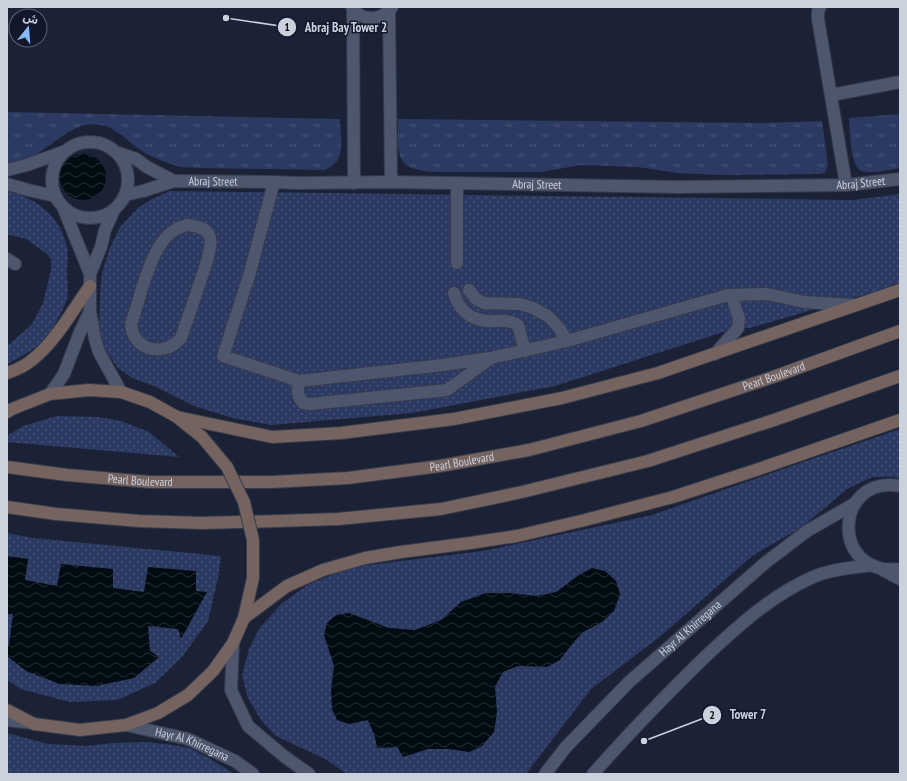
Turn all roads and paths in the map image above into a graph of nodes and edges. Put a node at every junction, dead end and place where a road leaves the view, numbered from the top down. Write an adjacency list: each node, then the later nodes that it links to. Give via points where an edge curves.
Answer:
1 (820, 7): 5 (street, via 818,19)
2 (353, 8): 3 (street, via 367,18 383,16); 13 (street)
3 (391, 9): 12 (street)
4 (900, 82): 5 (street)
5 (831, 95): 16 (street)
6 (63, 152): 7 (street, via 73,145 97,142); 8 (street); 18 (street, via 52,172)
7 (118, 153): 10 (street, Abraj Street); 17 (street, via 128,175)
8 (7, 170)
9 (900, 179): 16 (street, Abraj Street)
10 (174, 181): 11 (street, Abraj Street); 17 (street, Abraj Street, via 143,192)
11 (274, 182): 13 (street, Abraj Street); 37 (street, via 249,276 223,356)
12 (392, 182): 13 (street, Abraj Street); 14 (street, Abraj Street)
13 (354, 183)
14 (457, 183): 16 (street, Abraj Street, via 678,187); 22 (street)
15 (7, 184): 18 (street)
16 (846, 185)
17 (125, 195): 20 (street)
18 (55, 196): 19 (street)
19 (63, 207): 20 (street, via 88,218 102,216); 23 (street)
20 (114, 210): 23 (street, via 105,230)
21 (151, 261): 21 (street, via 131,327 134,335 144,346 154,350 165,349 181,338 210,251 210,236 195,226 182,226 165,238)
22 (457, 263)
23 (90, 280): 29 (street); 35 (main road, via 59,333 31,361)
24 (469, 290): 31 (street, via 476,299 484,303 520,304 533,308 549,317)
25 (900, 290): 28 (main road)
26 (454, 293): 32 (street, via 462,310 472,317 486,321 510,321 518,325)
27 (733, 295): 28 (street, via 767,294 804,302); 31 (street); 33 (street, via 739,318 738,328)
28 (858, 305): 33 (main road)
29 (90, 311): 38 (street, via 99,352); 39 (street, via 64,374)
30 (900, 331): 43 (main road, Pearl Boulevard, via 773,378 641,421 529,450 440,466 348,478 272,482 150,482)
31 (567, 341): 32 (street)
32 (525, 351): 34 (street)
33 (715, 354): 41 (main road, via 658,373 562,398 454,419 342,433 272,437)
34 (490, 358): 37 (street); 37 (street, via 447,390 310,404 303,403 299,398)
35 (7, 373)
36 (900, 376): 46 (main road, via 648,461 441,509 338,519 202,523 139,521)
37 (299, 380)
38 (121, 392): 39 (main road, via 89,390); 41 (main road, via 150,402)
39 (50, 394): 40 (main road)
40 (9, 410)
41 (177, 417): 50 (main road, bridge, via 202,437 227,467 244,502 253,540 253,578)
42 (900, 420): 50 (main road, via 673,497 585,520 517,536 365,558 323,570 287,586)
43 (7, 467)
44 (900, 486): 45 (street, Hayr Al Khirregana, via 881,485 870,489)
45 (854, 504): 47 (street, via 848,527 850,539 854,550 862,559); 58 (street, Hayr Al Khirregana, via 806,531 765,563 629,682 566,747)
46 (7, 507)
47 (876, 567): 48 (street); 49 (street); 59 (street, via 833,571 814,576 769,602 688,674)
48 (900, 569)
49 (900, 579)
50 (244, 618): 51 (main road)
51 (233, 642): 55 (main road, via 213,671 188,695 158,713); 57 (street, via 231,690 248,726)
52 (7, 710): 54 (main road)
53 (7, 720): 54 (street)
54 (34, 724): 55 (main road, via 80,730)
55 (126, 725): 56 (street, Hayr Al Khirregana, via 188,739 235,761)
56 (253, 774)
57 (309, 774)
58 (544, 774)
59 (592, 774)

